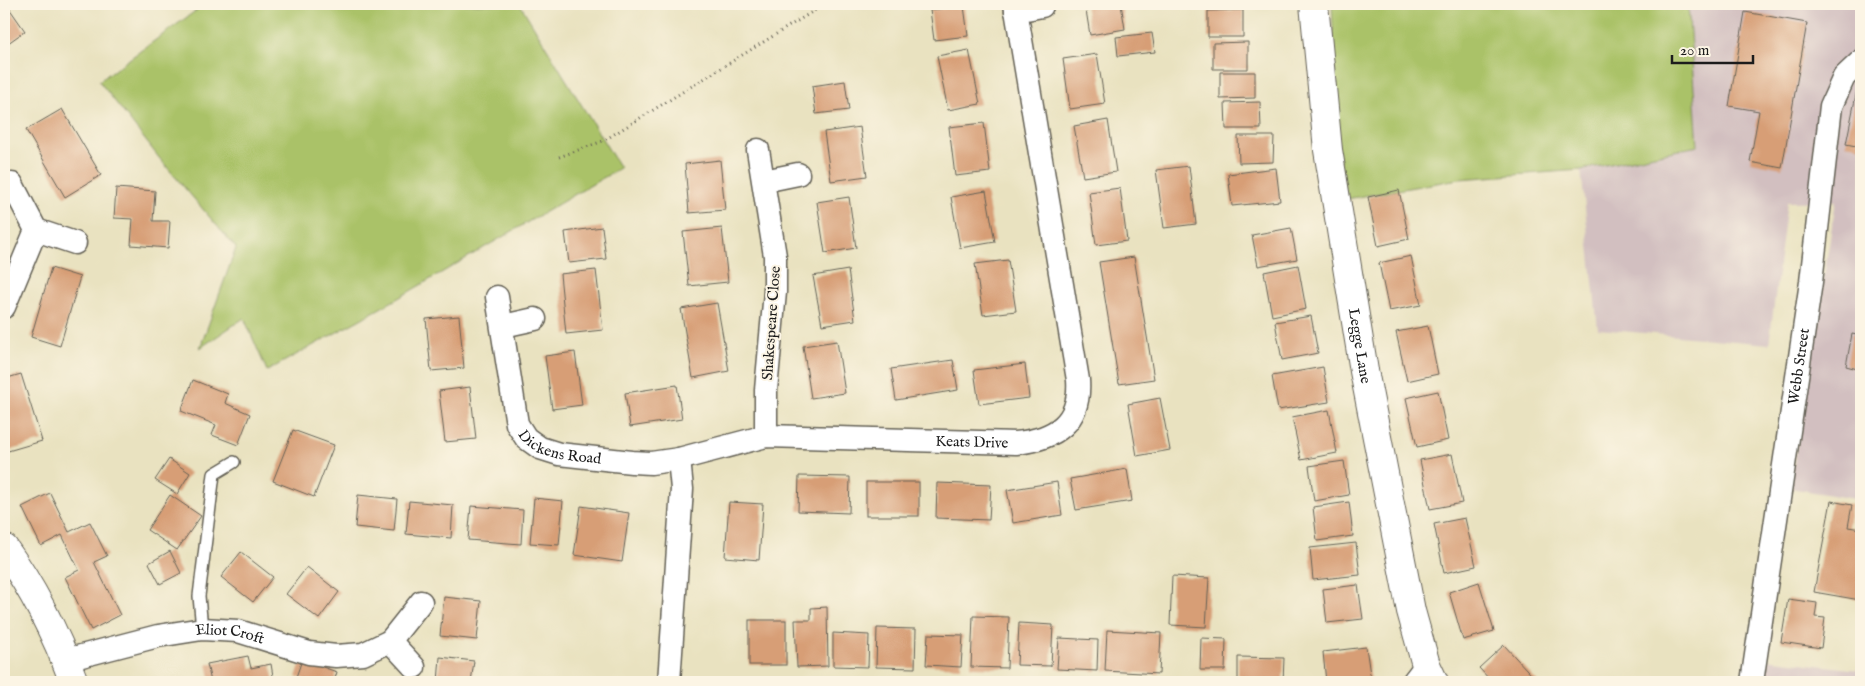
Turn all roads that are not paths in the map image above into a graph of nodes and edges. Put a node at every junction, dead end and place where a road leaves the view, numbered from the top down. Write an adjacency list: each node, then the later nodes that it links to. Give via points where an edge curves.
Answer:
1 (1314, 4): 24 (street, Legge Lane, via 1328,150 1362,361)
2 (1042, 6): 3 (street, Keats Drive)
3 (1016, 8): 15 (street, Keats Drive, via 1078,380 1077,407 1070,420 1047,436 1016,443)
4 (1861, 61): 26 (street, Webb Street, via 1844,77 1831,106 1811,282)
5 (758, 150): 7 (street, Shakespeare Close)
6 (798, 174): 7 (street)
7 (764, 181): 15 (street, Shakespeare Close, via 775,256)
8 (12, 184): 9 (street)
9 (36, 230): 10 (street); 12 (street)
10 (75, 243)
11 (497, 297): 14 (street, Dickens Road)
12 (4, 307)
13 (535, 319): 14 (street)
14 (503, 326): 16 (street, Dickens Road, via 516,424 526,438 540,448 568,456 651,463)
15 (766, 436): 16 (street, Keats Drive)
16 (679, 459): 25 (street, via 682,489)
17 (234, 462): 20 (lane, via 214,474 199,596)
18 (4, 548): 23 (street, via 17,566)
19 (421, 602): 21 (street, Eliot Croft)
20 (202, 629): 21 (street, Eliot Croft, via 238,631 309,653 336,656 363,654); 23 (street, Eliot Croft, via 158,636)
21 (390, 641): 22 (street)
22 (414, 667)
23 (70, 671)
24 (1424, 676)
25 (669, 682)
26 (1752, 682)

